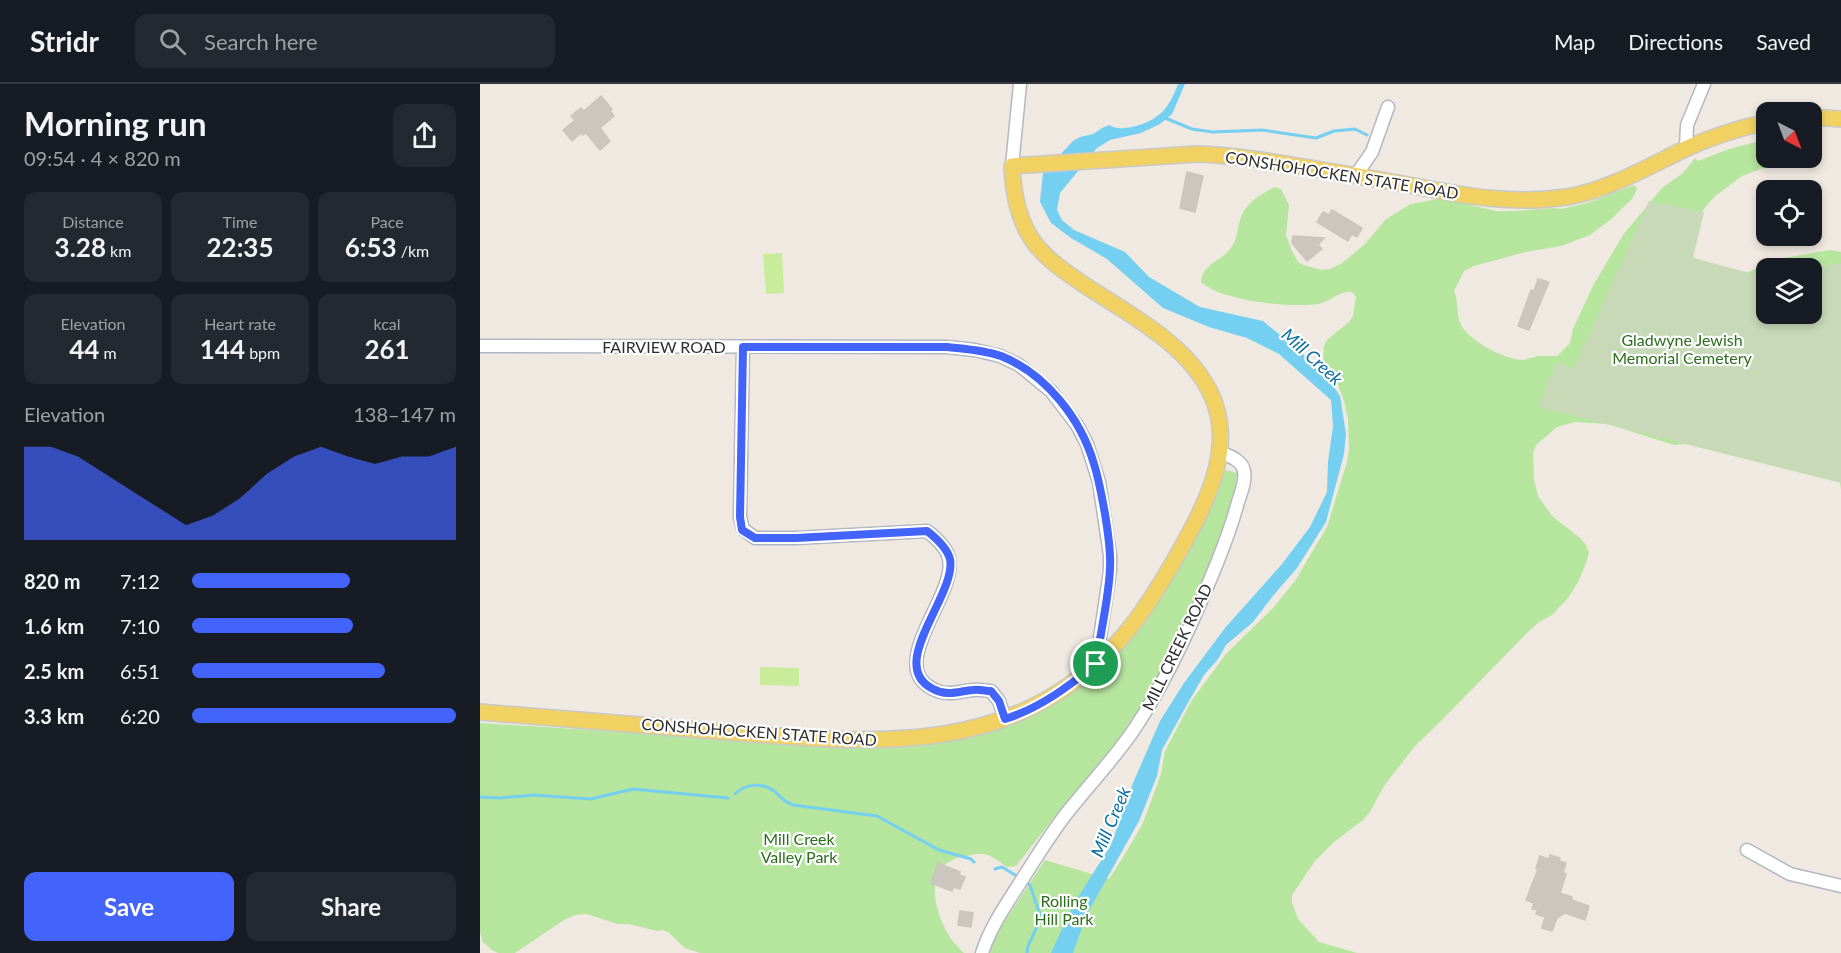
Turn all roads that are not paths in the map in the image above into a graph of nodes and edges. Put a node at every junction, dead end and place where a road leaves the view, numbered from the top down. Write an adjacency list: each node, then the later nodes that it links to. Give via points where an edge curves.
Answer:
1 (1020, 84): 8 (street)
2 (1704, 84): 7 (street, via 1687,124)
3 (1388, 107): 9 (street, via 1371,152)
4 (1822, 118): 5 (main road)
5 (1841, 119)
6 (1756, 125): 7 (main road, CONSHOHOCKEN STATE ROAD)
7 (1686, 148): 9 (main road, CONSHOHOCKEN STATE ROAD, via 1595,190 1535,200 1484,199)
8 (1011, 166): 9 (main road, CONSHOHOCKEN STATE ROAD, via 1218,155); 12 (main road, CONSHOHOCKEN STATE ROAD, via 1020,215 1040,250 1060,268 1165,339 1199,374 1217,411)
9 (1356, 175)
10 (480, 346): 11 (street, FAIRVIEW ROAD)
11 (743, 347): 13 (street, FAIRVIEW ROAD, via 975,350 1019,365 1051,391 1077,425 1099,482 1110,571); 15 (street, via 742,530 755,538 927,531 950,558 950,569 917,648 921,680 934,690 956,694 991,691)
12 (1220, 452): 13 (main road, CONSHOHOCKEN STATE ROAD, via 1204,504 1171,566 1129,628); 18 (street, MILL CREEK ROAD, via 1242,466 1244,484 1229,535 1170,669 1137,726 1066,813 1025,874)
13 (1096, 664): 15 (main road, CONSHOHOCKEN STATE ROAD, via 1056,695)
14 (480, 712): 15 (main road, CONSHOHOCKEN STATE ROAD, via 849,741 936,736)
15 (1005, 719)
16 (1747, 850): 17 (street, via 1790,873)
17 (1841, 886)
18 (982, 953)

